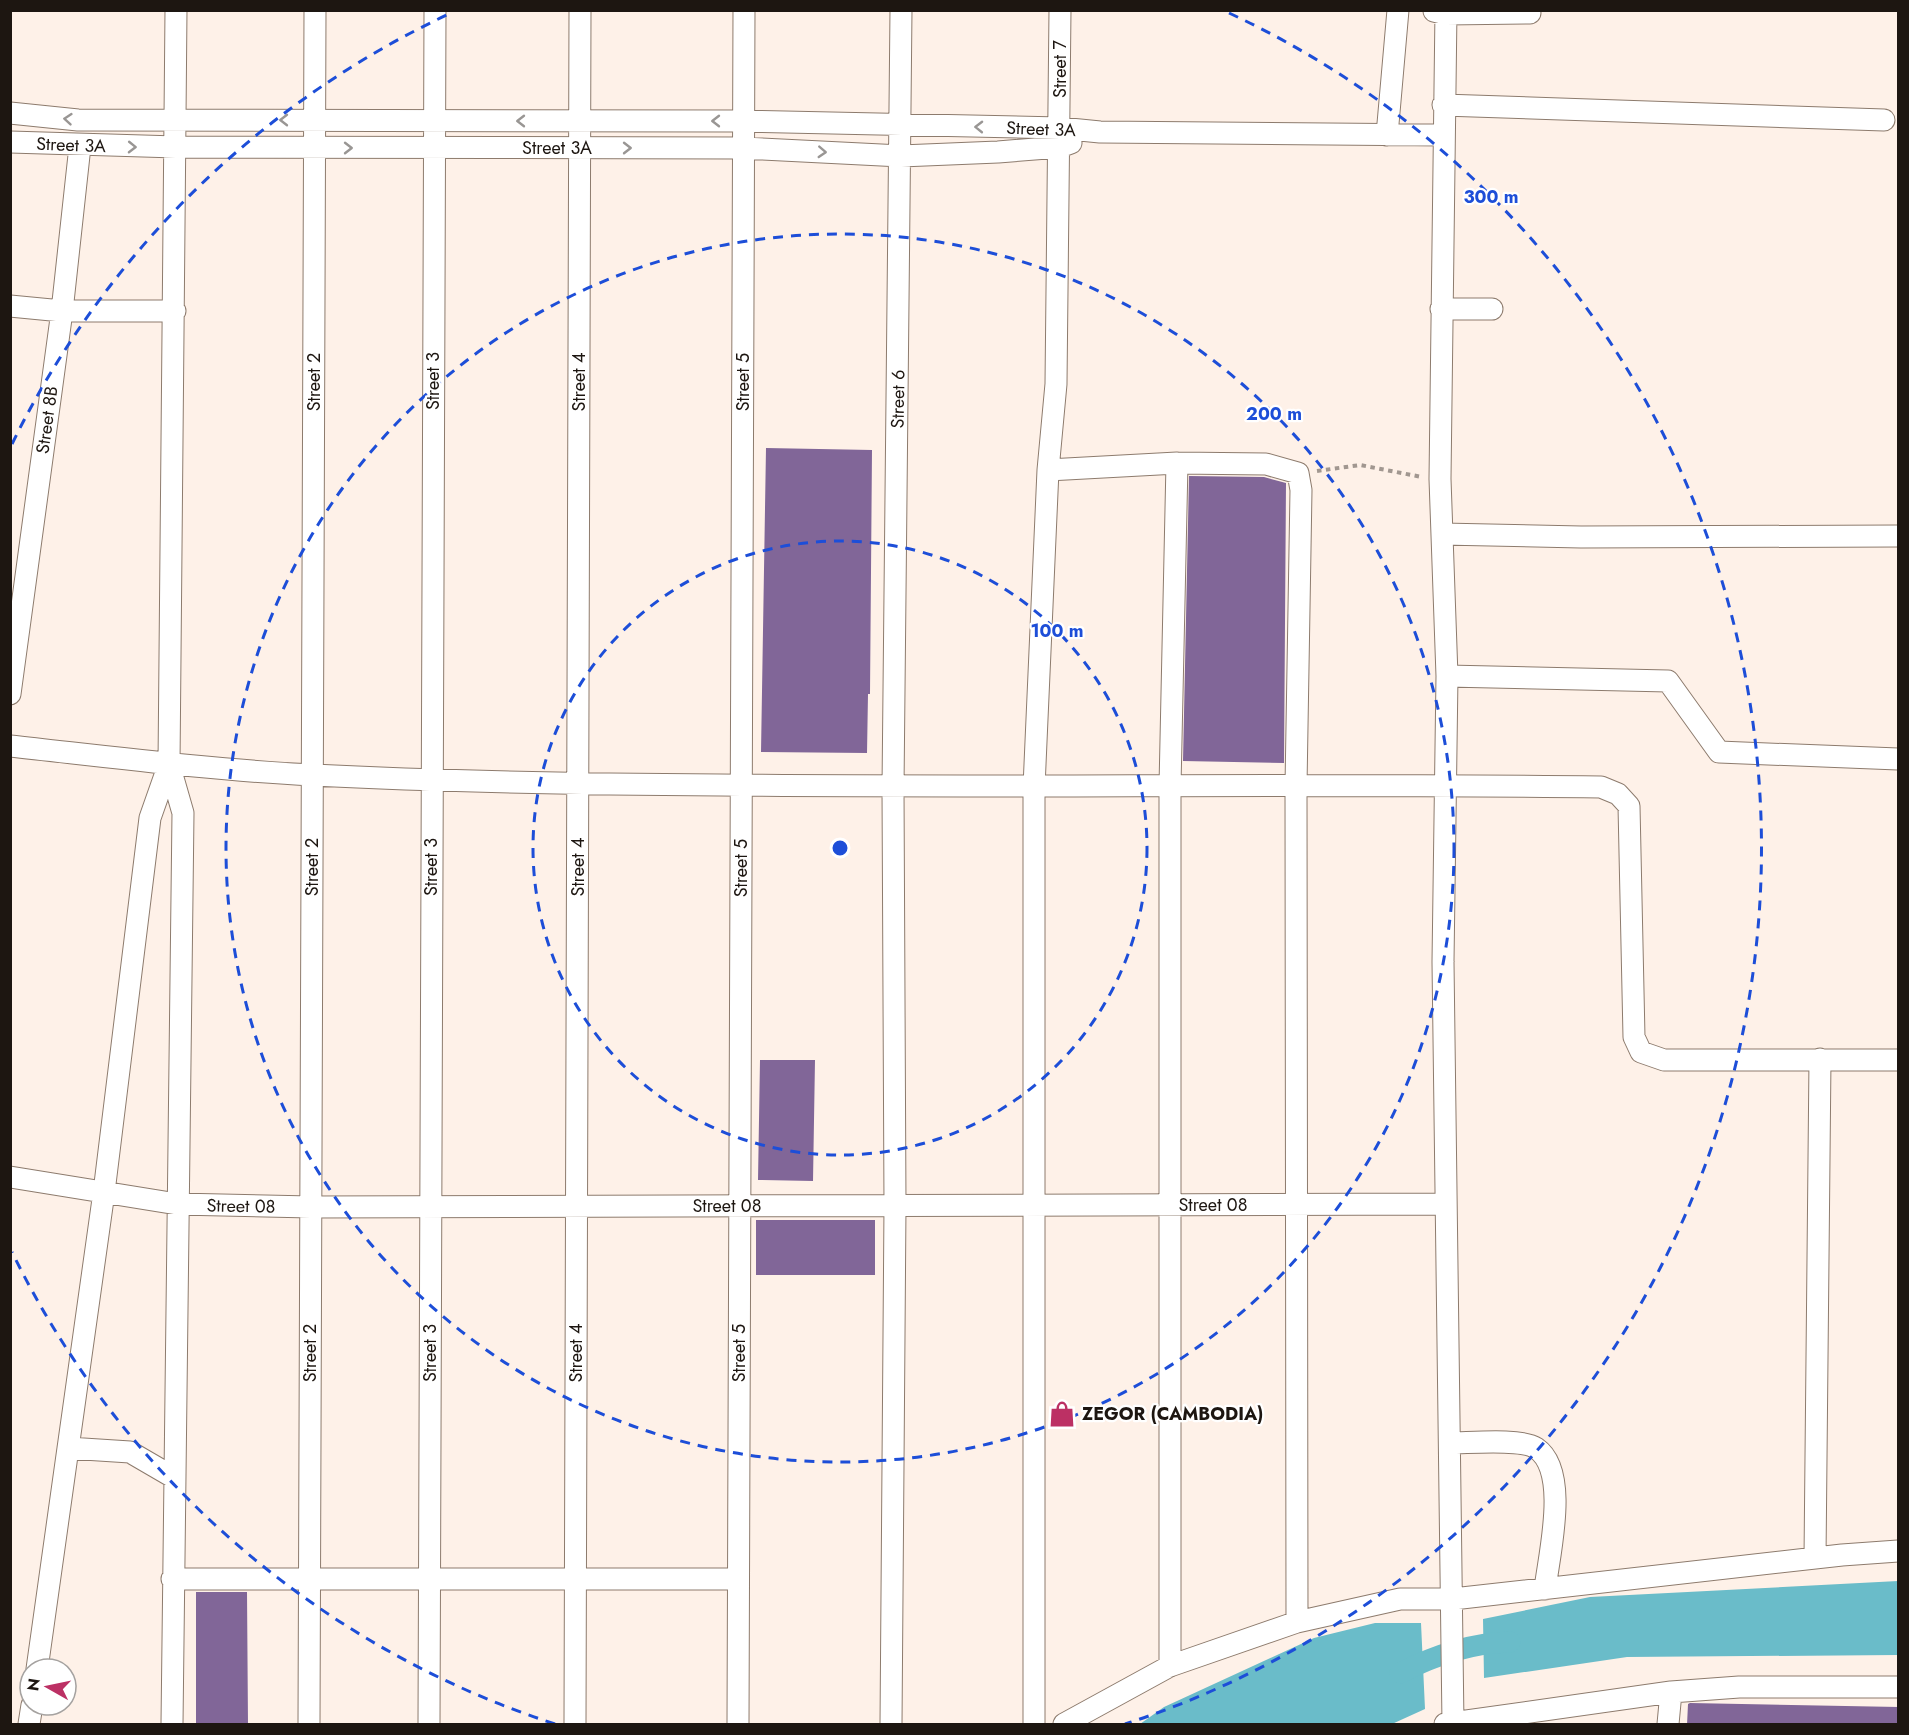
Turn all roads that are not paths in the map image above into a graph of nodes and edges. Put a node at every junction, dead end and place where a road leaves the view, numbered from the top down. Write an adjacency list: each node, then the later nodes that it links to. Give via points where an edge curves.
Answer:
1 (176, 10): 14 (street)
2 (315, 10): 15 (street, Street 2)
3 (435, 10): 16 (street, Street 3)
4 (580, 10): 18 (street, Street 4)
5 (744, 10): 19 (street, Street 5)
6 (901, 10): 20 (street, Street 6)
7 (1060, 10): 23 (street, Street 7)
8 (1398, 10): 21 (street)
9 (1442, 12): 10 (street); 11 (street)
10 (1530, 13)
11 (1443, 105): 17 (street); 22 (street)
12 (10, 113): 13 (street, Street 3A)
13 (42, 116): 14 (street, Street 3A, one-way to 13); 25 (street)
14 (175, 120): 15 (street, Street 3A, one-way to 14); 27 (street)
15 (314, 120): 16 (street, Street 3A); 28 (street, Street 2)
16 (434, 120): 18 (street, Street 3A, one-way to 16); 29 (street, Street 3)
17 (1884, 120)
18 (580, 121): 19 (street, Street 3A, one-way to 18); 30 (street, Street 4)
19 (744, 121): 20 (street, Street 3A); 31 (street, Street 5)
20 (901, 125): 23 (street, Street 3A, one-way to 20); 32 (street, Street 6)
21 (1387, 135): 22 (street, Street 3A); 23 (street, Street 3A, via 1100,132)
22 (1443, 135): 34 (street)
23 (1060, 138): 32 (street, Street 3A); 39 (street, Street 7, via 1056,384)
24 (10, 142): 25 (street, Street 3A)
25 (40, 144): 26 (street, Street 3A)
26 (80, 146): 27 (street, Street 3A, one-way to 27); 36 (street, Street 8B)
27 (176, 147): 28 (street, Street 3A); 37 (street)
28 (314, 148): 29 (street, Street 3A, one-way to 29); 47 (street, Street 2)
29 (433, 148): 30 (street, Street 3A); 48 (street, Street 3)
30 (580, 148): 31 (street, Street 3A, one-way to 31); 49 (street, Street 4)
31 (744, 148): 32 (street, Street 3A, one-way to 32); 50 (street, Street 5)
32 (901, 156): 55 (street, Street 6)
33 (10, 306): 36 (street)
34 (1441, 309): 35 (street); 40 (street)
35 (1492, 309)
36 (62, 311): 37 (street); 43 (street, Street 8B)
37 (175, 311): 46 (street)
38 (1177, 463): 39 (street); 52 (street); 53 (street, via 1266,464 1299,473)
39 (1048, 470): 54 (street, Street 7)
40 (1442, 534): 41 (street); 42 (street)
41 (1899, 536)
42 (1447, 676): 45 (street, via 1668,681 1719,752); 51 (street)
43 (10, 694)
44 (10, 746): 46 (street)
45 (1899, 759)
46 (169, 764): 47 (street); 59 (street, via 150,818); 60 (street, via 183,813)
47 (312, 775): 48 (street); 68 (street, Street 2)
48 (432, 779): 49 (street); 69 (street, Street 3)
49 (578, 783): 50 (street); 64 (street, Street 4)
50 (741, 785): 55 (street); 65 (street, Street 5)
51 (1447, 785): 53 (street); 56 (street, via 1601,787 1625,799 1629,806 1634,1037 1641,1052 1664,1060); 61 (street, via 1443,962)
52 (1170, 786): 53 (street); 54 (street); 62 (street)
53 (1296, 786): 63 (street)
54 (1034, 787): 55 (street); 67 (street, Street 7)
55 (893, 788): 66 (street, Street 6)
56 (1820, 1059): 57 (street); 74 (street)
57 (1899, 1060)
58 (10, 1177): 59 (street, Street 08)
59 (104, 1192): 60 (street, Street 08); 71 (street)
60 (177, 1204): 68 (street, Street 08); 72 (street)
61 (1445, 1204): 63 (street, Street 08); 70 (street)
62 (1170, 1205): 63 (street, Street 08); 67 (street, Street 08); 84 (street)
63 (1297, 1205): 82 (street)
64 (577, 1206): 65 (street, Street 08); 69 (street, Street 08); 79 (street, Street 4)
65 (740, 1206): 66 (street, Street 08); 78 (street, Street 5)
66 (895, 1206): 67 (street, Street 08); 93 (street, Street 6)
67 (1034, 1206): 94 (street, Street 7)
68 (311, 1207): 69 (street, Street 08); 76 (street, Street 2)
69 (430, 1207): 77 (street, Street 3)
70 (1450, 1443): 80 (street, via 1516,1443 1536,1447 1551,1463 1556,1494); 81 (street)
71 (68, 1448): 72 (street, via 130,1452); 83 (street)
72 (173, 1477): 75 (street)
73 (1899, 1551): 74 (street)
74 (1815, 1558): 80 (street)
75 (171, 1579): 76 (street); 88 (street)
76 (310, 1579): 77 (street); 89 (street, Street 2)
77 (429, 1579): 79 (street); 90 (street, Street 3)
78 (738, 1579): 79 (street); 92 (street, Street 5)
79 (576, 1580): 91 (street, Street 4)
80 (1545, 1589): 81 (street)
81 (1453, 1599): 82 (street, via 1400,1599); 87 (street)
82 (1297, 1622): 84 (street)
83 (39, 1657)
84 (1170, 1666): 95 (street)
85 (1899, 1687): 86 (street, via 1739,1687)
86 (1671, 1692): 87 (street); 96 (street)
87 (1450, 1724)
88 (172, 1725)
89 (309, 1725)
90 (429, 1725)
91 (575, 1725)
92 (738, 1725)
93 (891, 1725)
94 (1034, 1725)
95 (1064, 1725)
96 (1668, 1725)

